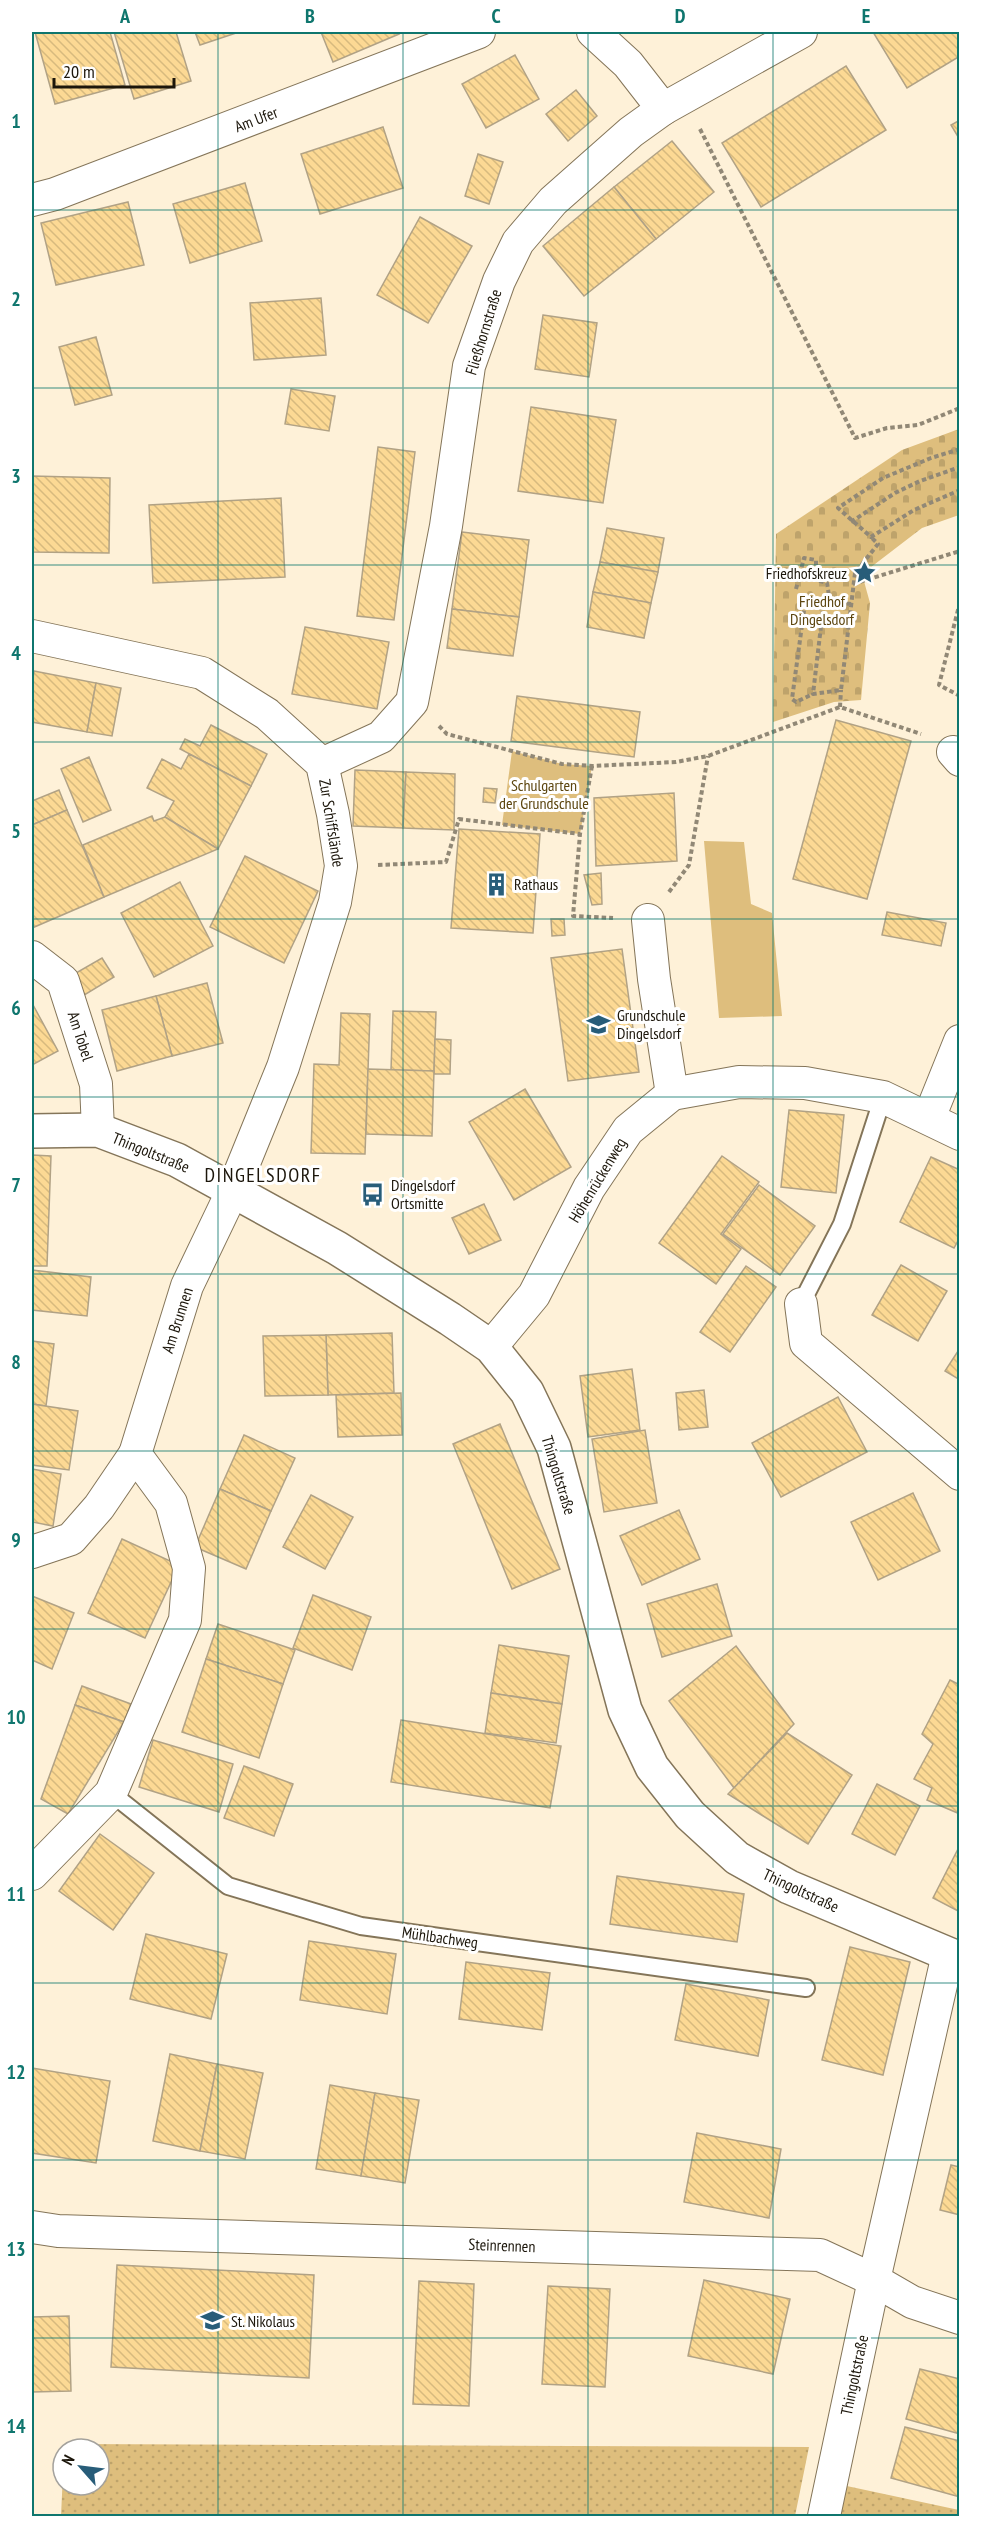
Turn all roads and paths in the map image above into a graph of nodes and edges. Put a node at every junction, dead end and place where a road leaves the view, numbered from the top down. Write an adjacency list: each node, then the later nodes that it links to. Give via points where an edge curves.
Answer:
1 (479, 32): 5 (street, Am Ufer)
2 (593, 32): 4 (street)
3 (801, 32): 4 (street, Fließhornstraße)
4 (673, 103): 6 (path, via 855,438 887,428 918,425); 23 (street, Fließhornstraße, via 631,132 553,201 518,242 499,281 469,366 446,526)
5 (32, 200)
6 (960, 408)
7 (960, 449): 10 (path, via 883,478 838,508)
8 (960, 467): 10 (path, via 895,493)
9 (960, 490): 11 (path, via 914,510)
10 (852, 522): 11 (path)
11 (871, 537): 13 (path, via 878,544 855,573)
12 (960, 551): 13 (path)
13 (854, 584): 18 (path)
14 (796, 590): 15 (path, via 804,558 816,560 816,579 827,583)
15 (830, 602): 18 (path); 21 (path, via 824,601)
16 (960, 602): 22 (path, via 939,685)
17 (805, 603): 21 (path, via 792,699 796,702)
18 (851, 604): 20 (path)
19 (32, 636): 27 (street, Zur Schiffslände, via 202,673 267,714)
20 (841, 690): 21 (path); 24 (path)
21 (813, 694)
22 (960, 696)
23 (412, 702): 27 (street, via 381,737); 28 (path, via 447,734 562,764)
24 (840, 707): 25 (path); 26 (path, via 918,733)
25 (708, 756): 28 (path, via 676,762); 31 (path, via 689,865)
26 (956, 756)
27 (322, 764): 30 (street, Zur Schiffslände)
28 (592, 766): 29 (path)
29 (580, 834): 30 (path, via 459,819 446,862); 31 (path, via 573,916)
30 (341, 866): 40 (street, Zur Schiffslände, via 335,902 283,1067)
31 (648, 920): 34 (street)
32 (32, 957): 37 (street, Am Tobel, via 63,981 96,1084)
33 (960, 1041): 36 (street)
34 (672, 1094): 35 (street, Höhenrückenweg, via 739,1082 805,1083); 42 (street, Höhenrückenweg, via 628,1130 589,1188 534,1295)
35 (883, 1097): 36 (street, Höhenrückenweg); 41 (lane, via 842,1224)
36 (928, 1118): 39 (street, Höhenrückenweg)
37 (98, 1130): 38 (main road, Thingoltstraße); 40 (main road, Thingoltstraße, via 177,1160)
38 (32, 1131)
39 (960, 1134)
40 (233, 1190): 42 (main road, Thingoltstraße, via 328,1243); 43 (street, Am Brunnen, via 187,1287)
41 (801, 1304): 44 (street, via 806,1343)
42 (491, 1347): 48 (main road, Thingoltstraße, via 527,1392 554,1448 625,1710 652,1767 690,1815 737,1858 789,1887)
43 (135, 1454): 45 (street, Am Brunnen, via 99,1508 71,1539); 46 (street, via 171,1503 189,1568 185,1620)
44 (960, 1474)
45 (32, 1552)
46 (111, 1793): 47 (street); 49 (lane, Mühlbachweg, via 228,1886 361,1926)
47 (32, 1874)
48 (954, 1956): 51 (street, Thingoltstraße)
49 (806, 1988)
50 (32, 2227): 51 (street, Steinrennen, via 82,2232 820,2255)
51 (874, 2280): 52 (street, Steinrennen, via 912,2302); 53 (street, Thingoltstraße)
52 (960, 2318)
53 (824, 2517)

